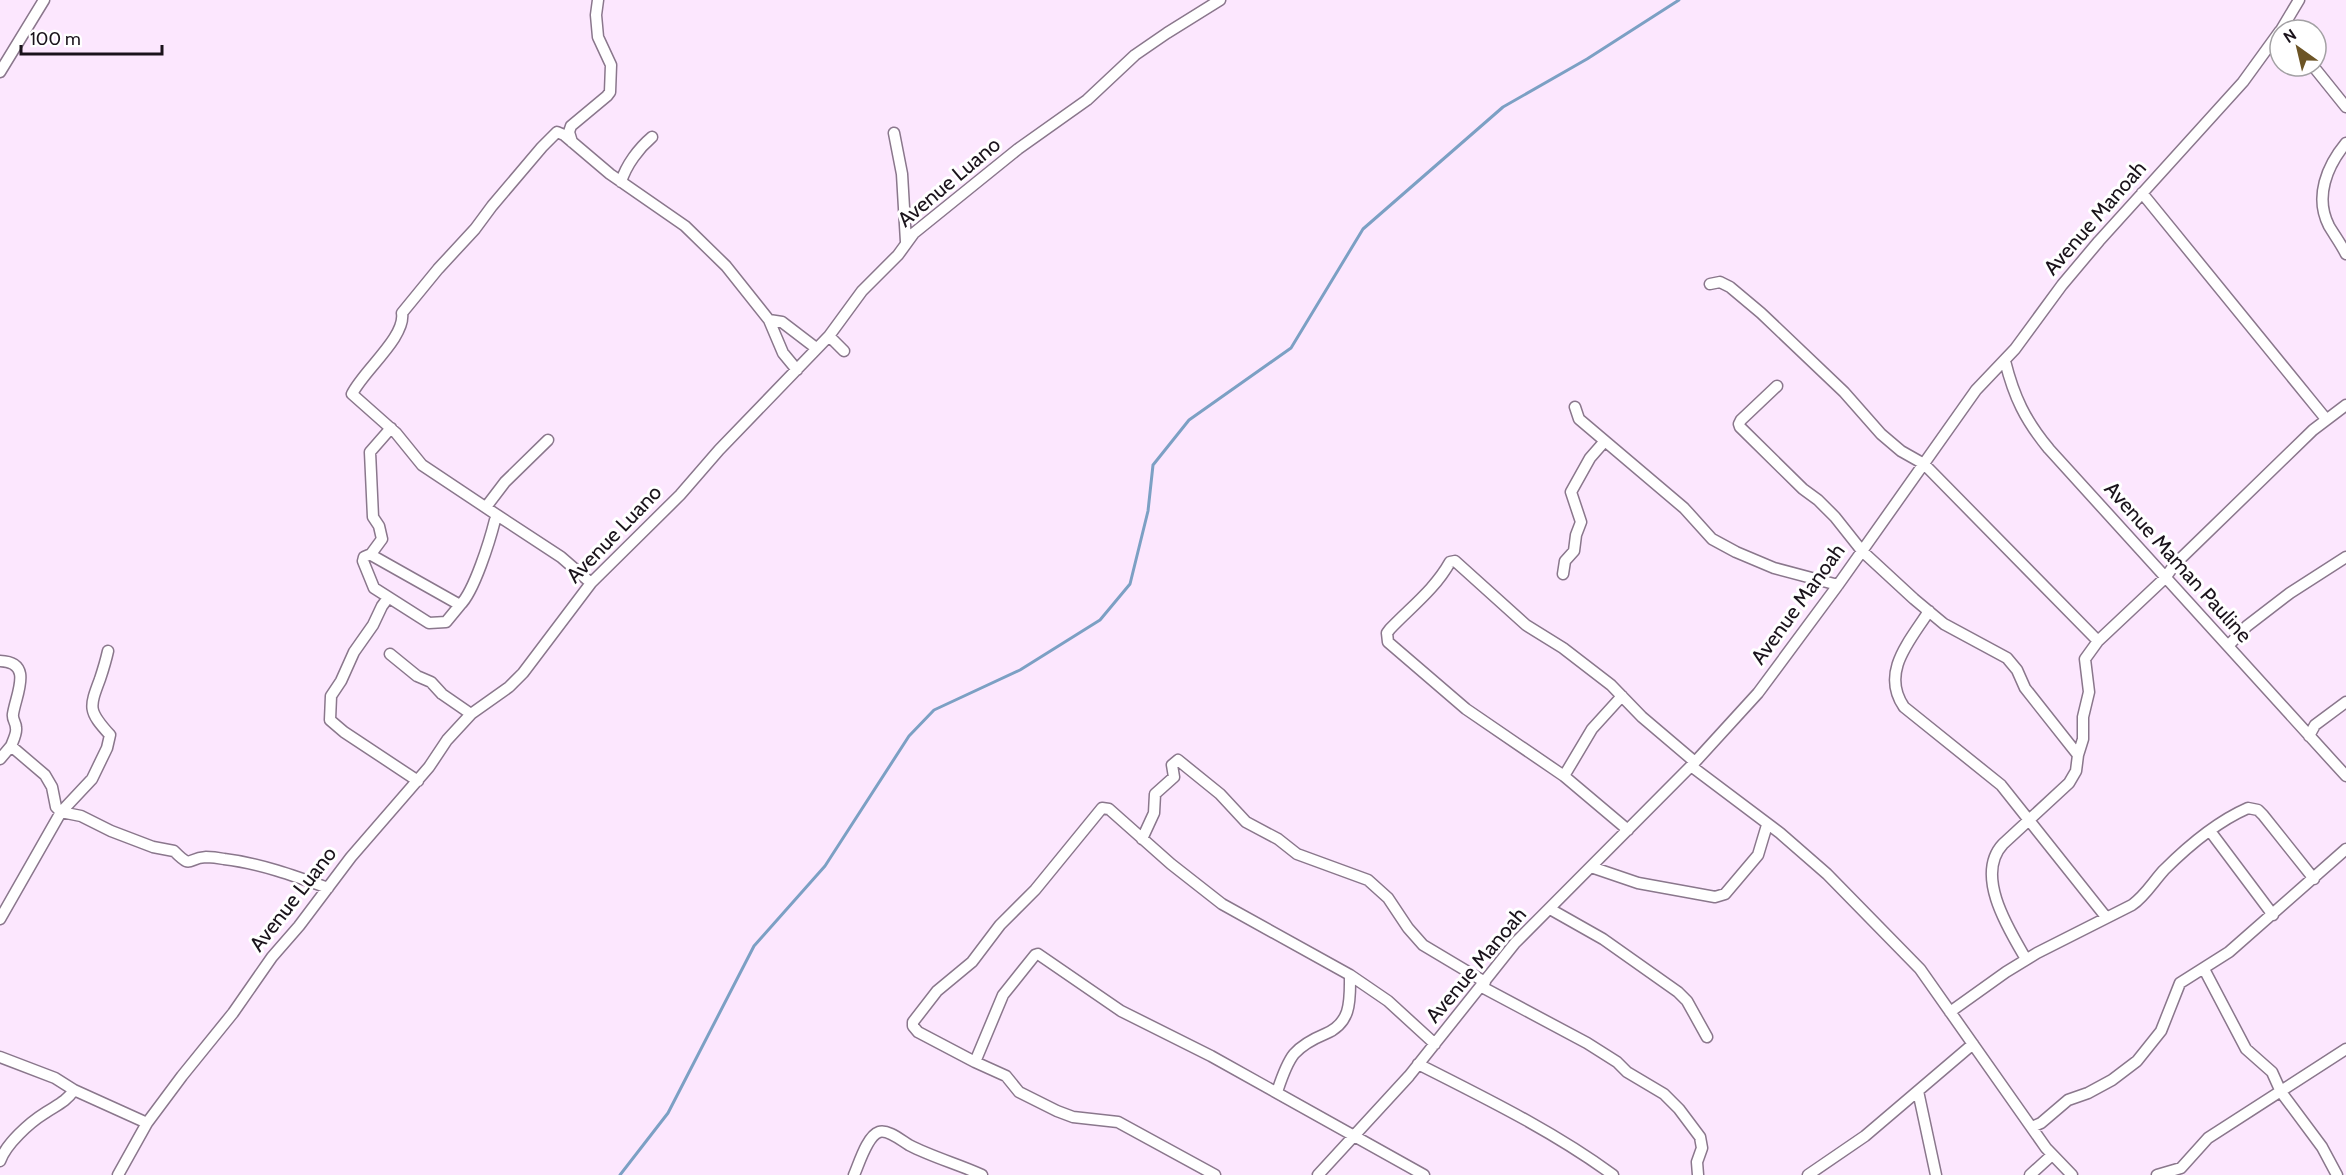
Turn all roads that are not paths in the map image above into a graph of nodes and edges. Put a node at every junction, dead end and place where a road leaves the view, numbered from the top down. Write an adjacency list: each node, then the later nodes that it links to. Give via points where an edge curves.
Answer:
1 (44, 0): 7 (street)
2 (598, 0): 12 (street, via 598,37 611,65 612,83 607,96 571,126)
3 (1220, 0): 16 (street, Avenue Luano, via 1135,56 1087,100 1018,149)
4 (2299, 0): 5 (street, Avenue Manoah)
5 (2289, 18)
6 (2268, 48): 15 (street, Avenue Manoah, via 2243,82)
7 (0, 72)
8 (2323, 78): 9 (street)
9 (2346, 107)
10 (894, 133): 16 (street, via 901,166)
11 (652, 137): 14 (street, via 641,146)
12 (572, 143): 14 (street); 29 (street, via 557,132 549,139 402,313 403,324 352,394)
13 (2346, 143): 17 (street, via 2325,176 2323,199 2328,224)
14 (621, 182): 19 (street, via 695,236 738,279)
15 (2142, 193): 23 (street, Avenue Manoah, via 2062,285); 28 (street)
16 (906, 242): 20 (street, Avenue Luano, via 862,291)
17 (2346, 254)
18 (1710, 284): 32 (street, via 1720,282 1730,287 1761,313 1844,392 1881,434)
19 (769, 320): 21 (street, via 782,322); 24 (street, via 783,353)
20 (830, 336): 21 (street, Avenue Luano); 22 (street)
21 (816, 348): 24 (street, Avenue Luano)
22 (844, 351)
23 (2005, 361): 32 (street, Avenue Manoah, via 1976,390); 39 (street, Avenue Maman Pauline, via 2012,389 2034,430)
24 (797, 370): 40 (street, Avenue Luano)
25 (1777, 386): 35 (street, via 1739,425 1835,517)
26 (2346, 405): 28 (street)
27 (1575, 406): 31 (street, via 1579,419)
28 (2326, 419): 39 (street)
29 (390, 428): 33 (street, via 423,465); 36 (street, via 370,452 373,518 382,532 382,539)
30 (548, 440): 33 (street, via 505,482)
31 (1604, 442): 38 (street, via 1571,492 1581,522); 41 (street, via 1720,544 1773,568)
32 (1924, 464): 35 (street, Avenue Manoah); 45 (street)
33 (486, 507): 34 (street)
34 (500, 517): 40 (street, via 561,557); 43 (street, via 495,520 481,564)
35 (1862, 551): 41 (street, Avenue Manoah); 44 (street)
36 (371, 554): 42 (street, via 364,558 363,565 374,588); 43 (street)
37 (2346, 557): 46 (street, via 2290,593)
38 (1563, 574)
39 (2165, 578): 45 (street); 46 (street, Avenue Maman Pauline)
40 (591, 583): 52 (street, Avenue Luano, via 523,673)
41 (1838, 585): 57 (street, Avenue Manoah, via 1758,693)
42 (388, 598): 43 (street, via 429,623 446,622); 60 (street, via 331,696 328,715 334,726)
43 (460, 605)
44 (1929, 611): 55 (street, via 1944,624 2007,658 2025,688); 62 (street, via 1898,664 1895,691 1899,700 2001,785)
45 (2098, 641): 55 (street, via 2085,659 2089,692)
46 (2228, 646): 53 (street, Avenue Maman Pauline)
47 (108, 651): 61 (street, via 92,708 111,739 92,778)
48 (390, 654): 52 (street)
49 (0, 661): 54 (street, via 15,665 21,679)
50 (1622, 696): 57 (street); 58 (street, via 1592,729); 58 (street, via 1579,660 1526,625 1453,560 1428,593 1390,628 1387,636 1392,647 1466,709)
51 (2346, 702): 53 (street, via 2315,725)
52 (471, 714): 60 (street, Avenue Luano)
53 (2309, 736): 59 (street, Avenue Maman Pauline)
54 (11, 746): 56 (street); 61 (street, via 45,775)
55 (2078, 755): 62 (street, via 2073,779)
56 (0, 759)
57 (1693, 764): 63 (street); 64 (street, Avenue Manoah)
58 (1563, 776): 64 (street)
59 (2346, 776)
60 (418, 781): 70 (street, Avenue Luano)
61 (61, 812): 70 (street, via 81,816 153,847 174,851 188,862 206,857 227,859); 74 (street)
62 (2030, 822): 73 (street); 75 (street, via 1998,850 1993,868 1998,908)
63 (1767, 825): 68 (street, via 1758,855 1725,894 1715,897 1638,883); 79 (street, via 1827,874 1878,925 1920,969)
64 (1628, 830): 68 (street, Avenue Manoah)
65 (2210, 831): 69 (street, via 2248,808 2258,810); 72 (street); 73 (street, via 2162,872 2139,900)
66 (1142, 839): 77 (street, via 1222,904); 78 (street, via 1154,813 1155,794 1174,777 1172,765 1178,760 1220,794 1246,822 1297,854 1368,880 1388,898 1423,945); 85 (street, via 1109,809 1102,808 1041,884 913,1022 918,1032)
67 (2346, 849): 69 (street)
68 (1592, 867): 71 (street, Avenue Manoah)
69 (2314, 879): 72 (street)
70 (328, 888): 91 (street, Avenue Luano)
71 (1550, 909): 78 (street, Avenue Manoah, via 1515,943); 80 (street, via 1603,939 1678,992)
72 (2273, 915): 76 (street)
73 (2106, 917): 75 (street)
74 (0, 919)
75 (2026, 959): 79 (street)
76 (2204, 969): 90 (street, via 2246,1049 2272,1072); 92 (street, via 2180,983 2161,1031 2137,1061 2112,1080 2068,1100)
77 (1350, 975): 81 (street, via 1388,1001); 89 (street, via 1350,1002 1342,1024 1309,1041 1293,1055)
78 (1483, 985): 81 (street, Avenue Manoah); 104 (street, via 1587,1043 1664,1094 1700,1137)
79 (1950, 1012): 82 (street)
80 (1707, 1037)
81 (1435, 1044): 86 (street, Avenue Manoah)
82 (1973, 1044): 88 (street); 92 (street)
83 (2346, 1049): 90 (street)
84 (0, 1058): 87 (street, via 55,1078)
85 (975, 1062): 89 (street, via 1003,995 1038,954 1121,1011); 101 (street, via 1006,1076 1018,1092 1057,1111 1073,1117 1118,1122)
86 (1418, 1064): 93 (street, Avenue Manoah); 103 (street, via 1574,1148)
87 (74, 1090): 91 (street); 95 (street, via 10,1144)
88 (1918, 1091): 96 (street); 106 (street)
89 (1276, 1092): 93 (street)
90 (2282, 1092): 109 (street, via 2208,1138 2181,1168); 110 (street)
91 (147, 1123): 98 (street, Avenue Luano)
92 (2032, 1127): 94 (street)
93 (1356, 1136): 97 (street); 102 (street, Avenue Manoah)
94 (2052, 1155): 107 (street); 108 (street)
95 (0, 1161)
96 (1823, 1170): 105 (street)
97 (1420, 1174)
98 (118, 1175)
99 (854, 1175): 100 (street, via 873,1137 884,1131)
100 (982, 1175)
101 (1215, 1175)
102 (1318, 1175)
103 (1613, 1175)
104 (1698, 1175)
105 (1808, 1175)
106 (1936, 1175)
107 (2030, 1175)
108 (2072, 1175)
109 (2157, 1175)
110 (2337, 1175)

